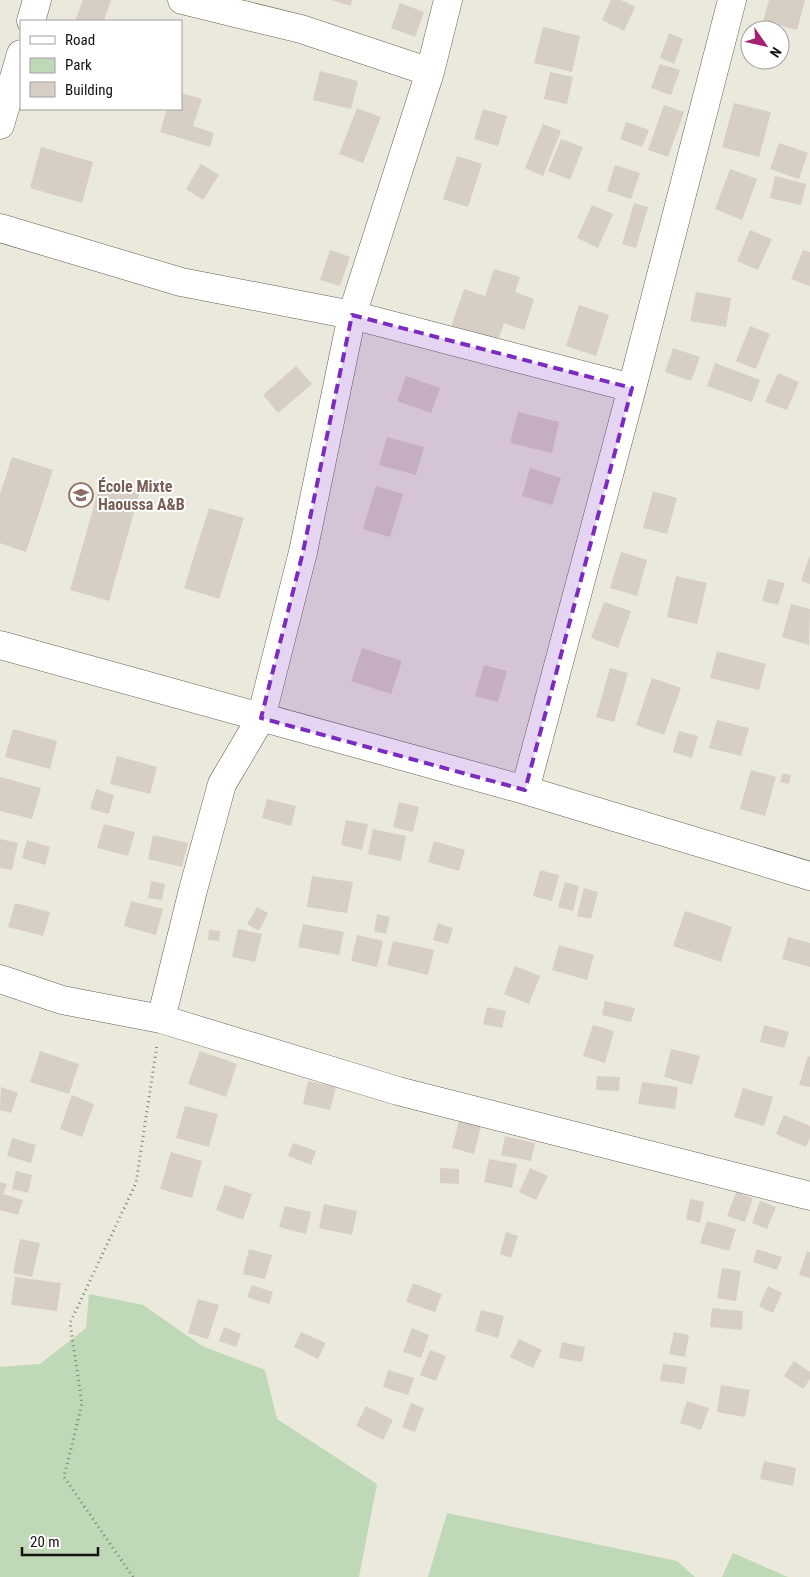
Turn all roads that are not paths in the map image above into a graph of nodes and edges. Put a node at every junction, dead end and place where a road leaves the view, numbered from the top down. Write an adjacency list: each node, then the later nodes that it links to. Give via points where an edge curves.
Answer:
1 (37, 0): 5 (street)
2 (182, 0): 7 (street, via 301,29)
3 (448, 0): 7 (street)
4 (732, 0): 11 (street)
5 (31, 20)
6 (20, 57): 8 (street)
7 (430, 72): 10 (street)
8 (0, 125)
9 (0, 228): 10 (street, via 181,282)
10 (352, 315): 11 (street); 13 (street, via 303,552)
11 (632, 388): 14 (street)
12 (0, 645): 13 (street)
13 (261, 718): 14 (street); 17 (street, via 222,784)
14 (525, 790): 15 (street)
15 (810, 876)
16 (0, 979): 17 (street, via 62,1000)
17 (161, 1019): 18 (street, via 398,1091)
18 (810, 1196)

